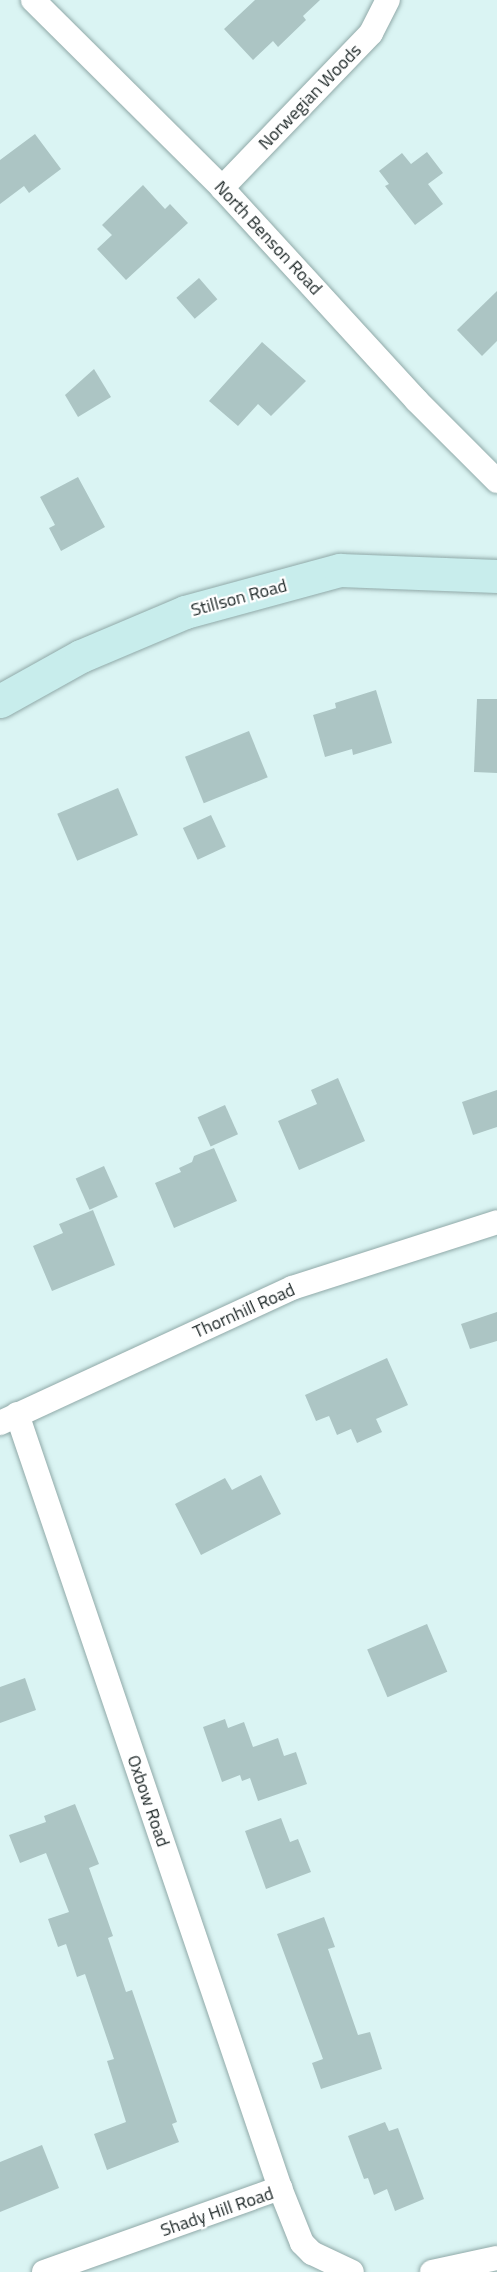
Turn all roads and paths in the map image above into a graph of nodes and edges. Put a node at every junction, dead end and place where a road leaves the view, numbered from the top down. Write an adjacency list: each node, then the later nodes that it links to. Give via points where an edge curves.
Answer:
1 (33, 0): 3 (street, North Benson Road)
2 (388, 0): 3 (street, Norwegian Woods, via 371,33)
3 (222, 188): 4 (street, North Benson Road, via 417,401)
4 (497, 481)
5 (497, 576): 6 (street, Stillson Road, via 340,570 185,612 81,656)
6 (0, 701)
7 (497, 1221): 8 (street, Thornhill Road, via 292,1288)
8 (8, 1418): 9 (street, Oxbow Road)
9 (280, 2188): 11 (street, Shady Hill Road); 12 (street, Shady Hill Road, via 302,2243 312,2253)
10 (497, 2258): 13 (street)
11 (44, 2272)
12 (352, 2272)
13 (432, 2272)

